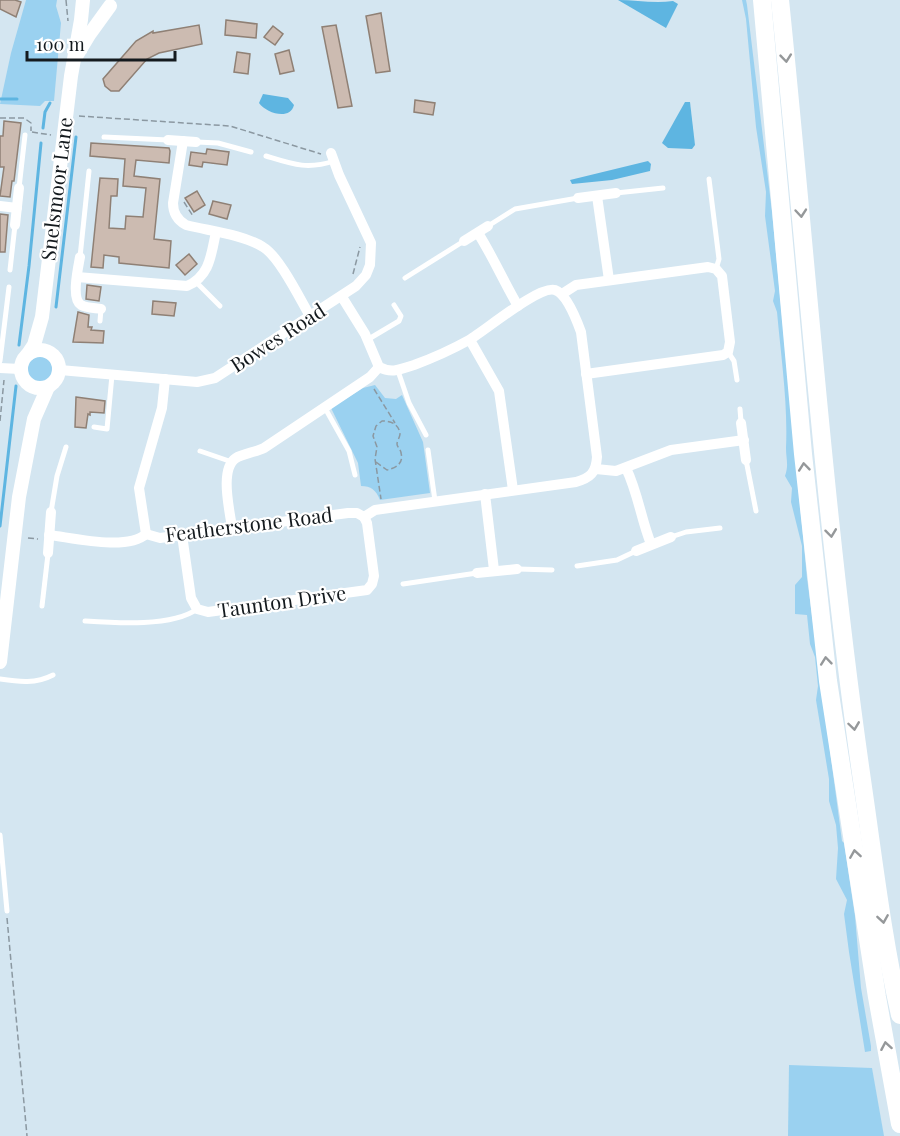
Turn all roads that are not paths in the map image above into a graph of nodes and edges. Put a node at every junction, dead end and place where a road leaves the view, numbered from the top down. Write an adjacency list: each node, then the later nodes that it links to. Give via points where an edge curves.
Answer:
1 (84, 0): 5 (street, via 98,8); 7 (street, Snelsmoor Lane)
2 (757, 0): 6 (street)
3 (762, 0): 6 (highway)
4 (780, 0): 109 (highway, one-way to 109, via 846,670)
5 (113, 3): 7 (street, Snelsmoor Lane)
6 (765, 26): 110 (highway, one-way to 6, via 828,681 803,454)
7 (74, 62): 45 (street, Snelsmoor Lane)
8 (29, 133): 18 (lane)
9 (104, 137): 10 (lane)
10 (168, 140): 11 (street)
11 (183, 141): 12 (street); 27 (street, via 173,206 176,216 186,225)
12 (196, 142): 13 (lane)
13 (251, 152)
14 (266, 156): 15 (lane, via 317,167)
15 (332, 157): 39 (street, Bowes Road, via 371,243 366,275)
16 (89, 171): 30 (lane)
17 (709, 179): 31 (lane, via 719,259)
18 (19, 188): 24 (street)
19 (663, 188): 20 (lane)
20 (616, 193): 21 (street)
21 (597, 196): 22 (street); 35 (street)
22 (578, 198): 26 (lane, via 515,209)
23 (0, 206): 24 (street)
24 (17, 208): 25 (street)
25 (15, 225): 32 (lane)
26 (488, 226): 28 (street)
27 (216, 232): 36 (street, via 205,273); 44 (street, via 252,242 273,255)
28 (478, 233): 29 (street); 42 (street)
29 (464, 241): 34 (lane)
30 (80, 257): 33 (street)
31 (716, 269): 35 (street); 49 (street, via 722,276)
32 (10, 270)
33 (77, 277): 36 (street, via 176,287); 43 (street, via 78,303)
34 (405, 278)
35 (609, 280): 38 (street, via 576,285)
36 (196, 282): 41 (lane)
37 (9, 287): 52 (lane)
38 (562, 294): 42 (street, via 550,289); 59 (street, via 581,332)
39 (342, 297): 44 (street, Bowes Road); 48 (street)
40 (394, 305): 48 (lane, via 401,316 399,321)
41 (220, 306)
42 (518, 306): 47 (street)
43 (101, 309): 46 (lane)
44 (310, 316): 60 (street, Bowes Road, via 215,378 197,382)
45 (42, 317): 50 (street, Snelsmoor Lane); 51 (street, Snelsmoor Lane)
46 (100, 321)
47 (470, 339): 57 (street, via 435,358); 79 (street, via 500,391)
48 (367, 340): 53 (street)
49 (728, 352): 59 (street); 61 (lane)
50 (51, 353): 51 (street, via 40,350); 56 (street)
51 (28, 354): 55 (street)
52 (0, 361)
53 (379, 367): 57 (street); 64 (street)
54 (0, 368): 55 (street)
55 (21, 369): 62 (street)
56 (60, 370): 58 (street, Bowes Road); 63 (street)
57 (398, 370): 69 (lane)
58 (112, 374): 60 (street, Bowes Road); 68 (lane, via 107,429)
59 (586, 374): 76 (street)
60 (165, 379): 87 (street, Featherstone Road, via 162,408 139,488)
61 (737, 380)
62 (26, 383): 63 (street, via 36,388); 66 (street)
63 (48, 387): 66 (street)
64 (325, 408): 75 (street, via 264,448); 78 (lane, via 349,451)
65 (740, 409): 67 (lane)
66 (34, 419): 101 (street)
67 (741, 423): 70 (street)
68 (94, 427)
69 (426, 435)
70 (744, 440): 74 (street); 77 (street, via 670,450)
71 (66, 447): 83 (lane)
72 (428, 450): 81 (lane)
73 (200, 451): 75 (lane)
74 (746, 459): 82 (lane)
75 (231, 462): 85 (street, via 227,484)
76 (596, 468): 77 (street); 79 (street, Featherstone Road, via 591,476 576,482)
77 (626, 468): 91 (street)
78 (354, 475)
79 (513, 490): 80 (street, Featherstone Road)
80 (485, 494): 81 (street, Featherstone Road); 96 (street)
81 (435, 501): 84 (street, Featherstone Road, via 375,510)
82 (756, 511)
83 (51, 512): 88 (street)
84 (364, 517): 85 (street, Featherstone Road, via 348,513); 102 (street, Taunton Drive, via 374,576 367,590 235,609)
85 (232, 528): 89 (street, Featherstone Road)
86 (720, 528): 90 (lane)
87 (146, 534): 88 (street, via 133,542 120,543); 89 (street, Featherstone Road, via 160,538)
88 (49, 535): 93 (street)
89 (182, 535): 102 (street, Taunton Drive, via 191,598)
90 (670, 537): 91 (street)
91 (651, 544): 92 (street)
92 (636, 551): 94 (lane, via 616,560)
93 (48, 553): 100 (lane)
94 (577, 566)
95 (517, 569): 96 (street); 97 (lane)
96 (494, 570): 98 (street)
97 (552, 570)
98 (477, 573): 99 (lane)
99 (403, 584)
100 (42, 606)
101 (3, 609): 104 (street)
102 (197, 609): 103 (lane, via 187,616 125,624)
103 (85, 621)
104 (0, 662)
105 (53, 675): 106 (lane, via 26,683)
106 (0, 679)
107 (0, 835): 108 (lane)
108 (7, 911)
109 (900, 1016)
110 (900, 1124)

